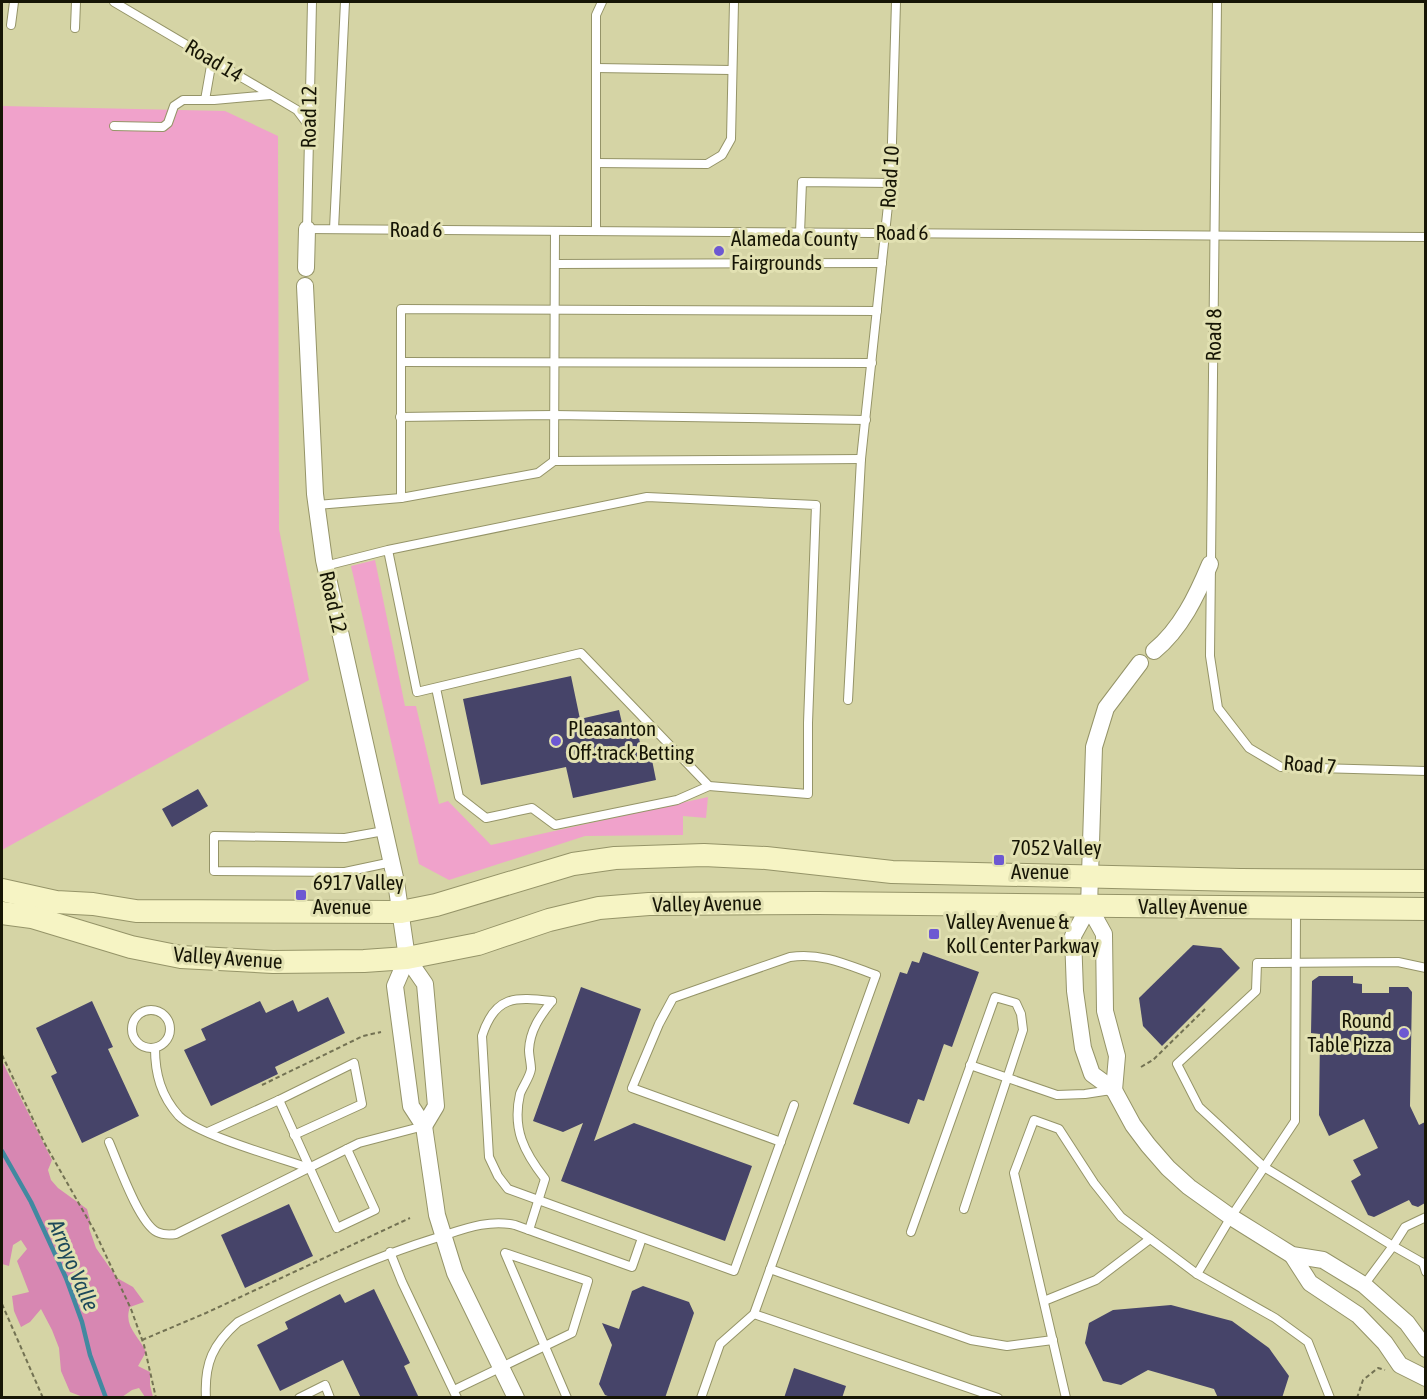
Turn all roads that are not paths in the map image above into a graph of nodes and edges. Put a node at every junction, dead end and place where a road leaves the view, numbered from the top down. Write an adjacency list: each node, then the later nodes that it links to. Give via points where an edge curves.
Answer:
1 (14, 2): 10 (lane)
2 (76, 2): 11 (lane)
3 (114, 2): 12 (lane, Road 14)
4 (312, 2): 18 (lane, Road 12)
5 (345, 2): 22 (lane)
6 (602, 2): 13 (lane, via 596,15)
7 (734, 2): 14 (lane)
8 (896, 2): 20 (lane, Road 10)
9 (1217, 2): 27 (lane, Road 8)
10 (11, 25)
11 (75, 28)
12 (212, 60): 15 (lane, Road 14); 16 (lane)
13 (596, 68): 14 (lane); 19 (lane)
14 (731, 70): 19 (lane, via 730,139 728,148 715,161)
15 (271, 94): 16 (lane); 18 (lane, Road 14, via 297,110)
16 (205, 100): 17 (lane, via 183,100 174,106 163,127)
17 (114, 126)
18 (309, 126): 21 (lane, Road 12)
19 (596, 163): 24 (lane)
20 (891, 183): 25 (lane, via 802,182); 26 (lane, Road 10)
21 (307, 229): 22 (lane, Road 6); 31 (street, Road 12)
22 (334, 229): 23 (lane, Road 6)
23 (555, 231): 24 (lane, Road 6); 30 (lane)
24 (596, 231): 25 (lane, Road 6)
25 (800, 232): 26 (lane, Road 6)
26 (886, 233): 27 (lane, Road 6); 29 (lane, Road 10)
27 (1215, 236): 28 (lane, Road 6); 46 (lane, Road 8)
28 (1425, 237)
29 (882, 263): 30 (lane); 34 (lane, Road 10)
30 (555, 264): 33 (lane)
31 (306, 268)
32 (305, 286): 44 (street, Road 12)
33 (555, 310): 34 (lane); 35 (lane, via 401,309); 36 (lane)
34 (877, 310): 37 (lane, Road 10)
35 (401, 362): 36 (lane); 39 (lane)
36 (555, 362): 37 (lane); 38 (lane)
37 (872, 363): 40 (lane, Road 10)
38 (554, 415): 39 (lane); 40 (lane); 42 (lane)
39 (400, 417): 43 (lane)
40 (866, 420): 41 (lane, Road 10)
41 (861, 459): 42 (lane); 51 (lane, Road 10)
42 (554, 461): 43 (lane, via 538,473)
43 (401, 498): 44 (lane)
44 (316, 505): 47 (street, Road 12)
45 (388, 550): 47 (lane); 50 (lane, via 417,692); 53 (lane, via 647,497 816,505 808,794)
46 (1210, 564): 48 (street, Road 8, via 1181,621); 52 (lane, Road 7, via 1210,656 1218,708 1249,748 1281,767)
47 (325, 566): 54 (street, Road 12)
48 (1154, 651)
49 (1140, 663): 56 (street, via 1106,708 1094,747)
50 (436, 688): 53 (lane, via 580,652); 53 (lane, via 459,797 486,818 532,808 555,825 677,800)
51 (848, 700)
52 (1425, 771)
53 (709, 786)
54 (384, 831): 55 (street, Road 12); 55 (lane, via 345,838 214,836 214,871 345,872)
55 (392, 862): 62 (street, Road 12)
56 (1089, 875): 57 (main road, Valley Avenue); 59 (street); 62 (main road, Valley Avenue, via 892,872 704,855 615,858 573,864)
57 (1425, 881)
58 (2, 890): 62 (main road, Valley Avenue, via 57,902 136,911)
59 (1089, 907): 60 (main road, Valley Avenue); 64 (main road, Valley Avenue, via 639,905 599,908 478,944); 70 (street, via 1104,934 1106,1011 1117,1056); 70 (street, via 1073,936 1075,991 1083,1048 1092,1074)
60 (1296, 907): 61 (main road, Valley Avenue); 65 (lane)
61 (1425, 909)
62 (401, 912): 64 (street, Road 12)
63 (2, 913): 64 (main road, Valley Avenue, via 32,917 132,947 181,957 273,962)
64 (407, 958): 73 (street, via 395,987 411,1106); 73 (street, via 425,984 436,1106)
65 (1295, 963): 66 (lane, via 1398,962); 79 (lane, via 1295,1121); 79 (lane, via 1257,963 1256,991 1178,1064 1198,1107)
66 (1425, 968)
67 (155, 1048): 67 (lane, via 167,1040 170,1026 164,1014 150,1010 136,1017 133,1031 140,1044); 74 (lane, via 159,1086 169,1102 181,1118)
68 (970, 1065): 69 (lane); 69 (lane, via 995,997 1016,1004 1023,1029); 86 (lane)
69 (1007, 1078): 70 (lane, via 1057,1095); 82 (lane)
70 (1114, 1090): 83 (street, via 1133,1125 1168,1168)
71 (279, 1100): 74 (lane); 75 (lane); 75 (lane, via 354,1063 362,1104)
72 (794, 1105): 77 (lane)
73 (424, 1126): 78 (lane); 87 (street)
74 (208, 1132): 80 (lane)
75 (294, 1135): 80 (lane)
76 (109, 1142): 80 (lane, via 142,1217 157,1232 168,1235)
77 (781, 1142): 88 (lane, via 734,1271); 94 (lane, via 632,1088 673,998 804,955 876,975)
78 (347, 1149): 80 (lane); 80 (lane, via 375,1210 337,1228)
79 (1264, 1167): 83 (lane); 90 (lane)
80 (309, 1168)
81 (538, 1200): 81 (lane, via 545,1179 526,1151 517,1112 521,1090 531,1071 532,1034 552,1001 523,998 496,1008 482,1036 489,1157 508,1189); 85 (lane); 88 (lane)
82 (964, 1209)
83 (1231, 1217): 92 (street); 95 (lane)
84 (1425, 1217): 90 (lane, via 1405,1227)
85 (529, 1230): 87 (lane, via 501,1222); 88 (lane, via 632,1267)
86 (911, 1232)
87 (442, 1236): 91 (lane); 102 (street, via 455,1273)
88 (642, 1238)
89 (1150, 1239): 95 (lane); 97 (lane, via 1096,1280); 97 (lane, via 1120,1217 1059,1129 1034,1120 1014,1173)
90 (1393, 1246): 93 (lane); 96 (lane)
91 (390, 1252): 104 (lane); 106 (lane, via 238,1322 212,1352)
92 (1292, 1255): 96 (street, via 1323,1260); 103 (street, via 1310,1283 1358,1315 1400,1365)
93 (1425, 1266)
94 (770, 1269): 98 (lane); 99 (lane, via 971,1340 1007,1346)
95 (1197, 1274): 114 (lane, via 1275,1318 1308,1342)
96 (1364, 1285): 101 (street, via 1407,1323)
97 (1044, 1302): 99 (lane)
98 (754, 1314): 105 (lane); 111 (lane, via 720,1344)
99 (1053, 1340): 113 (lane)
100 (545, 1345): 100 (lane, via 540,1335 506,1253 588,1281 572,1333); 102 (lane); 110 (lane)
101 (1425, 1349)
102 (502, 1367): 104 (lane); 109 (street)
103 (1425, 1378)
104 (455, 1394)
105 (980, 1395): 112 (lane)
106 (206, 1398)
107 (299, 1398): 108 (lane, via 325,1385)
108 (330, 1398)
109 (516, 1398)
110 (567, 1398)
111 (701, 1398)
112 (998, 1398)
113 (1066, 1398)
114 (1330, 1398)

